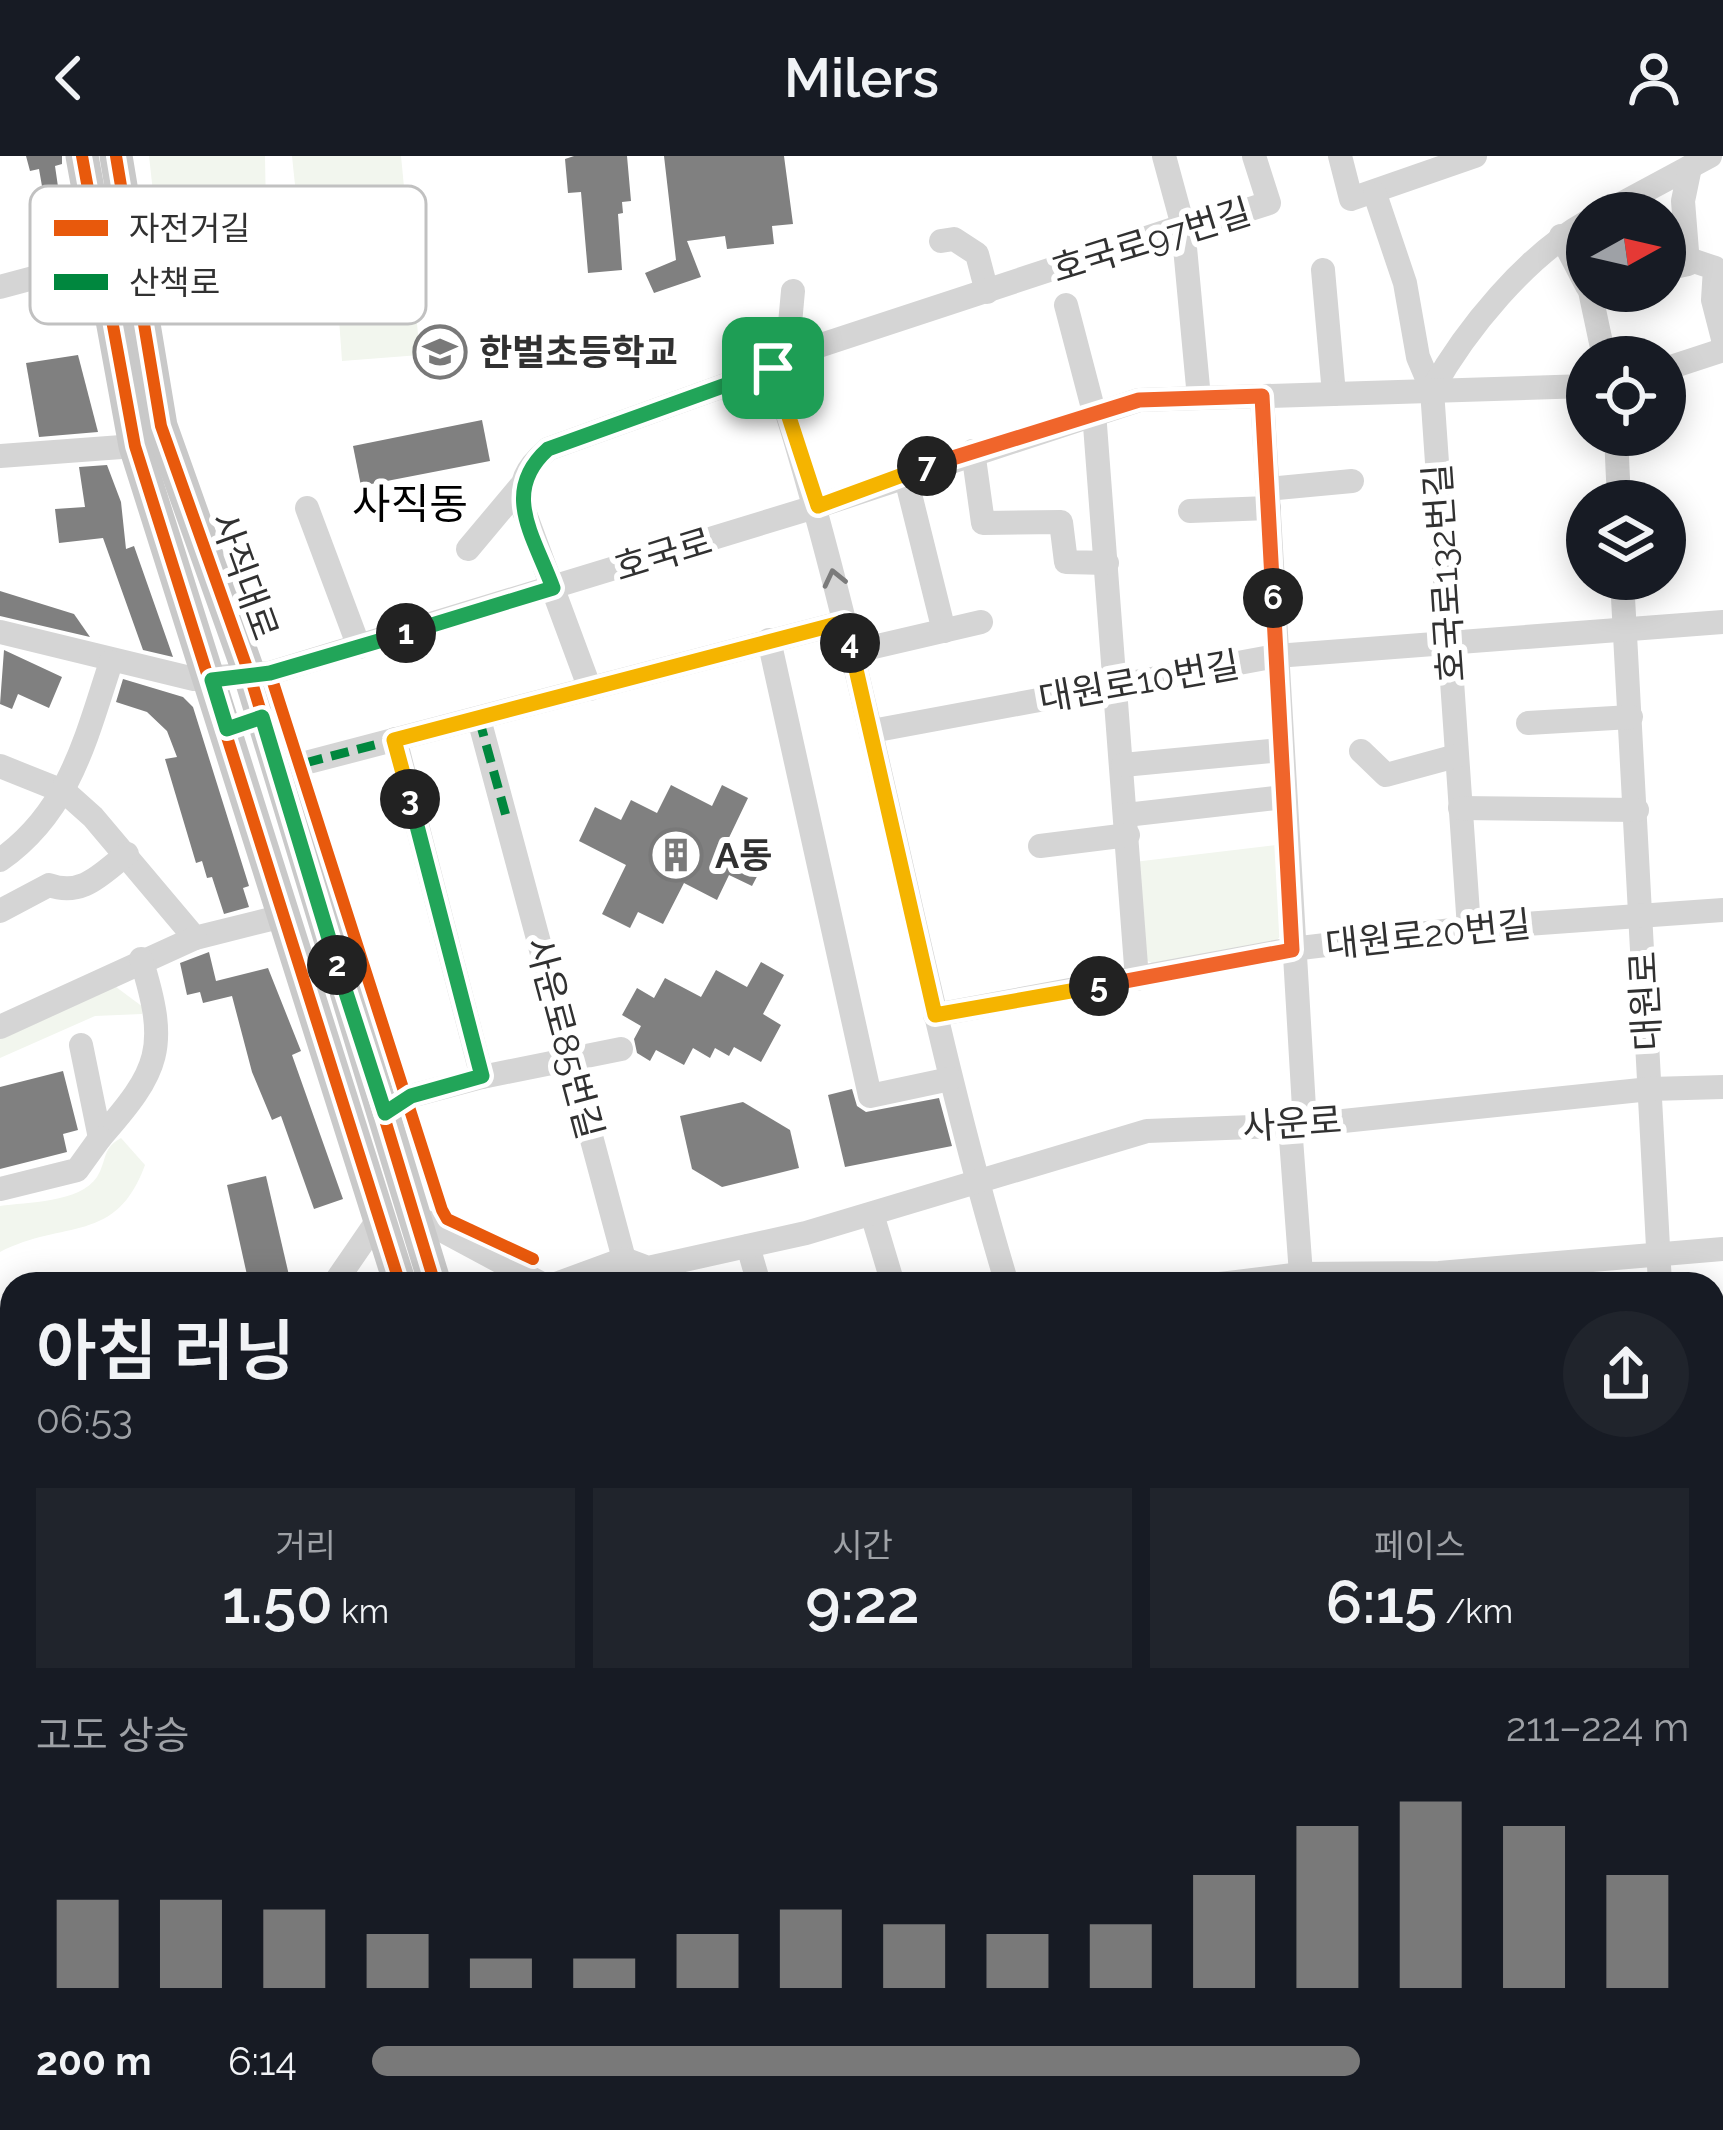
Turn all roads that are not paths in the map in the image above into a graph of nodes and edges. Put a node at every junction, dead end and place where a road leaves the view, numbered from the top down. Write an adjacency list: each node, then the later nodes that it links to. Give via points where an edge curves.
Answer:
1 (82, 156): 8 (main road, 사직대로)
2 (116, 156): 9 (main road, 사직대로)
3 (1163, 156): 13 (street)
4 (1254, 156): 13 (street, 호국로97번길, via 1269,202)
5 (1340, 156): 12 (street, via 1351,200)
6 (1475, 156): 12 (street)
7 (1700, 161): 10 (street); 11 (street)
8 (86, 186)
9 (121, 186)
10 (1643, 192)
11 (1686, 192)
12 (1375, 194): 32 (street)
13 (1183, 226): 23 (street, 호국로97번길); 35 (street)
14 (1566, 233): 15 (street)
15 (1561, 236): 17 (street); 32 (street, via 1487,314)
16 (941, 242): 23 (street, via 954,239 977,254)
17 (1566, 244)
18 (1686, 265): 27 (street, via 1715,268)
19 (1323, 270): 33 (street)
20 (30, 279): 21 (street)
21 (0, 287)
22 (794, 291): 30 (street, via 788,345)
23 (987, 292): 30 (street, 호국로97번길, via 794,354)
24 (1066, 305): 36 (street)
25 (110, 324): 37 (main road, 사직대로)
26 (144, 324): 63 (main road, 사직대로, via 161,425)
27 (1723, 339)
28 (1723, 350): 29 (street)
29 (1686, 362)
30 (773, 368): 42 (street, 호국로97번길, via 548,449 527,467); 44 (street)
31 (1566, 387): 32 (street, 호국로)
32 (1432, 390): 33 (street, 호국로); 58 (street, 호국로132번길)
33 (1334, 394): 34 (street, 호국로)
34 (1262, 396): 35 (street, 호국로); 43 (street)
35 (1199, 398): 36 (street, 호국로)
36 (1094, 412): 38 (street, 호국로); 48 (street)
37 (135, 446): 39 (street); 64 (main road, 사직대로)
38 (974, 451): 40 (street, 호국로); 48 (street, via 983,523 1061,521 1066,562)
39 (0, 456)
40 (905, 474): 44 (street, 호국로); 54 (street)
41 (1352, 481): 43 (street)
42 (520, 487): 47 (street, 호국로97번길); 49 (street)
43 (1268, 499): 46 (street); 61 (street)
44 (818, 506): 49 (street, 호국로); 51 (street, one-way to 44)
45 (307, 508): 59 (street)
46 (1190, 511)
47 (468, 549)
48 (1108, 563): 65 (street)
49 (553, 588): 59 (street, 호국로); 66 (street)
50 (1623, 600): 55 (street, 대원로)
51 (844, 622): 57 (street); 60 (street)
52 (981, 622): 54 (street)
53 (1723, 622): 55 (street, 대원로10번길)
54 (944, 631): 60 (street)
55 (1624, 631): 58 (street, 대원로10번길); 67 (street, 대원로)
56 (0, 632): 62 (street, 호국로)
57 (769, 640): 66 (street); 101 (street, via 870,1096)
58 (1448, 643): 61 (street, 대원로10번길); 74 (street, 호국로132번길)
59 (359, 647): 63 (street, 호국로)
60 (852, 652): 70 (street)
61 (1276, 656): 65 (street, 대원로10번길); 72 (street)
62 (111, 662): 64 (street, 호국로); 78 (street)
63 (250, 676): 64 (street, 호국로); 104 (main road, 사직대로)
64 (212, 680): 89 (main road, 사직대로)
65 (1118, 684): 70 (street, 대원로10번길); 76 (street)
66 (590, 689): 68 (street)
67 (1631, 718): 69 (street); 81 (street, 대원로)
68 (479, 719): 71 (street); 99 (street, 사운로85번길)
69 (1528, 723)
70 (872, 731): 95 (street)
71 (394, 740): 75 (street); 100 (street)
72 (1282, 750): 76 (street); 79 (street)
73 (1361, 752): 74 (street, via 1386,775)
74 (1456, 756): 80 (street, 호국로132번길)
75 (305, 763)
76 (1123, 765): 82 (street)
77 (0, 766): 78 (street)
78 (65, 792): 84 (street); 85 (street)
79 (1284, 797): 82 (street); 92 (street)
80 (1460, 808): 81 (street); 90 (street, 호국로132번길)
81 (1637, 810): 88 (street, 대원로)
82 (1127, 825): 83 (street); 94 (street)
83 (1040, 847)
84 (128, 854): 87 (street, via 86,887 49,885); 91 (street)
85 (0, 860)
86 (1723, 910): 88 (street, 대원로20번길)
87 (0, 911)
88 (1640, 913): 90 (street, 대원로20번길); 103 (street, 대원로)
89 (283, 916): 91 (street); 110 (main road, 사직대로)
90 (1469, 928): 92 (street, 대원로20번길)
91 (194, 938): 93 (street)
92 (1292, 950): 94 (street, 대원로20번길); 105 (street)
93 (141, 958): 96 (street); 106 (street, via 157,1060)
94 (1137, 980): 95 (street, 대원로20번길)
95 (935, 1015): 101 (street)
96 (0, 1027)
97 (81, 1045): 106 (street)
98 (621, 1049): 99 (street)
99 (571, 1062): 100 (street); 115 (street, 사운로85번길)
100 (482, 1076): 104 (street, via 411,1096)
101 (950, 1079): 107 (street)
102 (1723, 1087): 103 (street, 사운로)
103 (1650, 1089): 105 (street, 사운로); 114 (street, 대원로)
104 (385, 1113): 111 (main road, 사직대로)
105 (1297, 1125): 107 (street, 사운로, via 1147,1131); 123 (street)
106 (100, 1138): 108 (street, via 77,1170)
107 (975, 1179): 109 (street, 사운로); 122 (street)
108 (0, 1189)
109 (872, 1214): 112 (street, 사운로); 121 (street)
110 (380, 1217): 116 (street); 117 (main road, 사직대로)
111 (417, 1217): 118 (main road, 사직대로); 119 (street)
112 (748, 1246): 115 (street, 사운로); 120 (street)
113 (1723, 1249): 114 (street)
114 (1658, 1253): 124 (street); 125 (street, 대원로)
115 (641, 1270)
116 (342, 1272)
117 (396, 1272)
118 (432, 1272)
119 (520, 1272)
120 (756, 1272)
121 (889, 1272)
122 (1002, 1272)
123 (1301, 1272)
124 (1450, 1272)
125 (1659, 1272)

